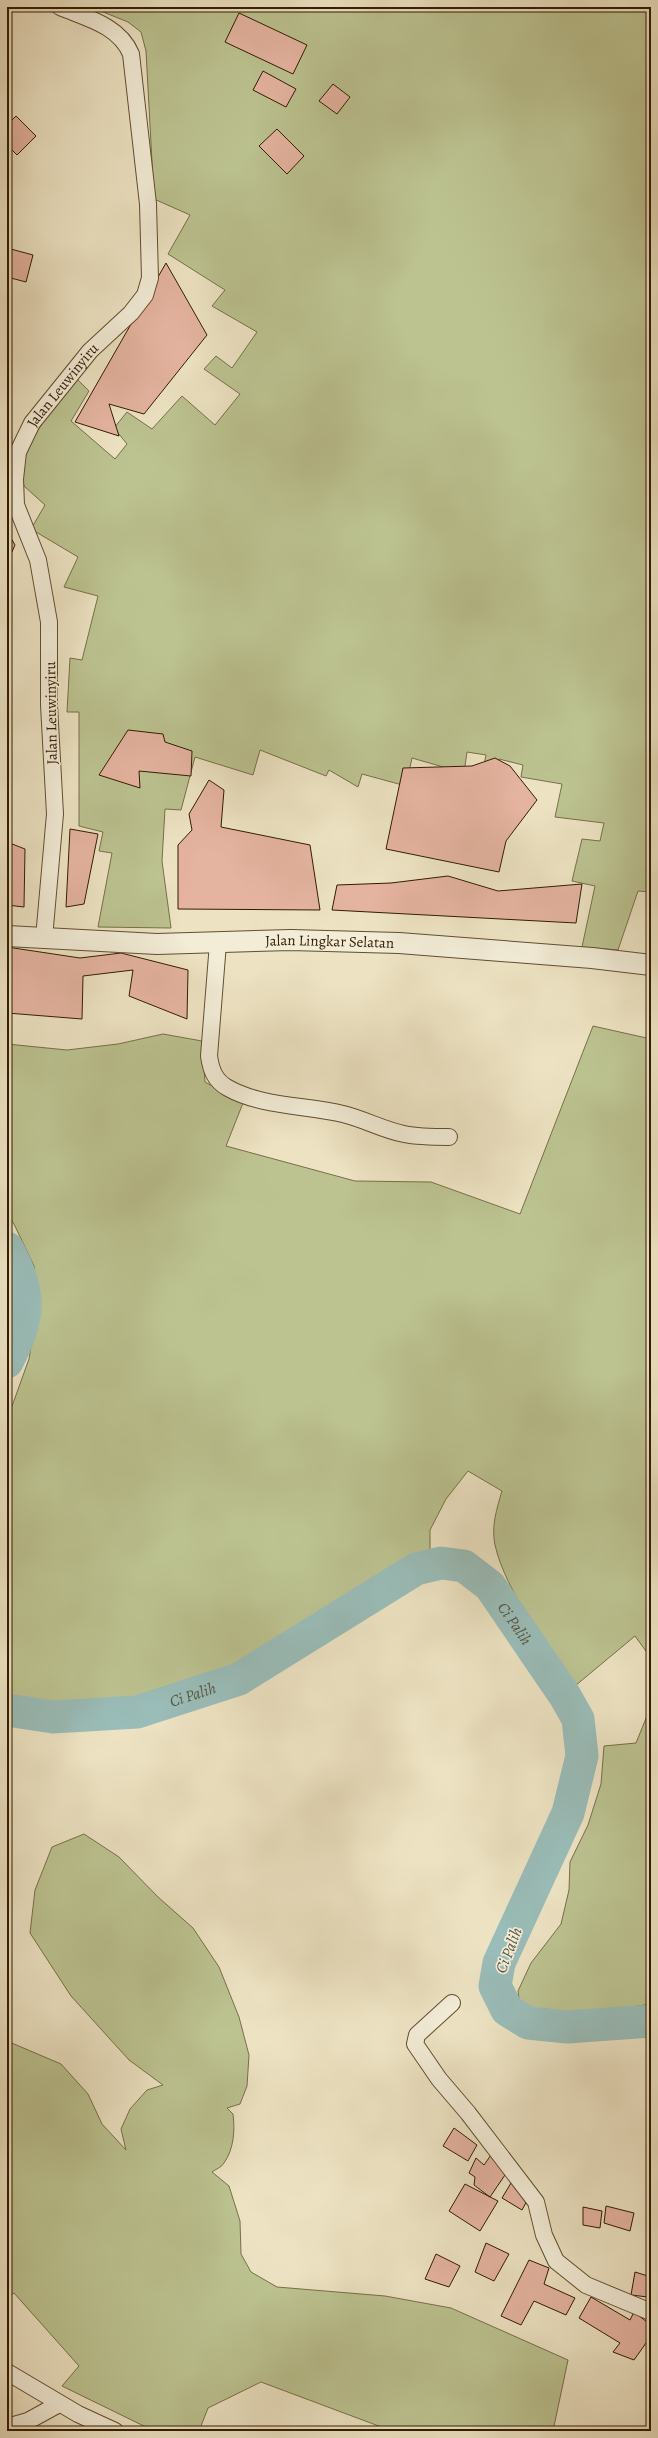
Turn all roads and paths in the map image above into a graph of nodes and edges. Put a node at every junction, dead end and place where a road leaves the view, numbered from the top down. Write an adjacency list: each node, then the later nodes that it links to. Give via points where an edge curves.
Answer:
1 (60, 7): 3 (street, Jalan Leuwinyiru, via 121,36 131,54 148,204 150,278 145,296 132,313 90,351 32,423 18,452 14,495 38,560 49,622 49,704 55,814)
2 (7, 936): 3 (street, Jalan Lingkar Selatan)
3 (44, 938): 4 (street, Jalan Lingkar Selatan, via 157,944)
4 (218, 943): 5 (street, Jalan Lingkar Selatan, via 291,940 399,943); 6 (street, via 209,1056 210,1068 217,1080 247,1096 343,1114 402,1133 425,1137)
5 (651, 965)
6 (449, 1136)
7 (452, 2003): 8 (street, via 417,2035 415,2044 439,2079 536,2202 544,2235 556,2261 586,2285)
8 (651, 2312)
9 (7, 2372): 10 (street)
10 (59, 2404): 11 (street, via 28,2421); 12 (street)
11 (7, 2427)
12 (115, 2431)

